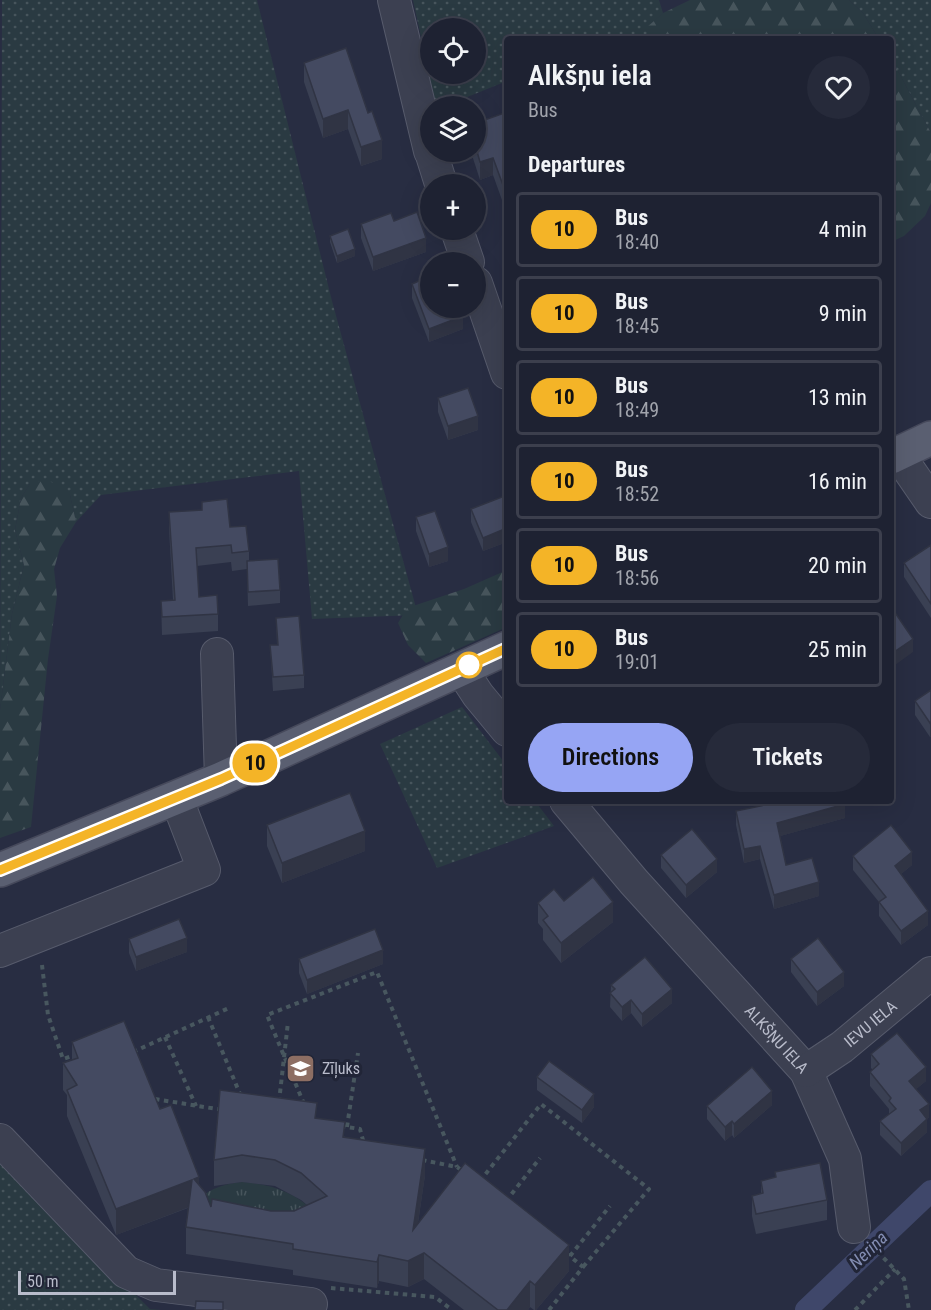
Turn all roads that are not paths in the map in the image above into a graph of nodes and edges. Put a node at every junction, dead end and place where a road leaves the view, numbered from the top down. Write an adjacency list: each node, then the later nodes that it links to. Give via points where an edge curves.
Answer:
1 (394, 0): 2 (street)
2 (420, 106)
3 (486, 312): 4 (street)
4 (504, 364)
5 (931, 438): 6 (main road)
6 (894, 455): 7 (street)
7 (931, 502)
8 (504, 649): 10 (main road)
9 (217, 654): 12 (street)
10 (460, 669): 11 (street); 12 (main road)
11 (504, 726)
12 (221, 779): 13 (main road)
13 (176, 798): 15 (main road); 16 (street, via 204,870)
14 (569, 804): 18 (street, ALKŠŅU IELA)
15 (0, 870)
16 (0, 951)
17 (931, 973): 18 (street, IEVU IELA, via 842,1047)
18 (806, 1071): 20 (street, ALKŠŅU IELA, via 845,1159)
19 (0, 1140): 21 (street, via 126,1272 156,1285)
20 (854, 1227)
21 (316, 1296)

